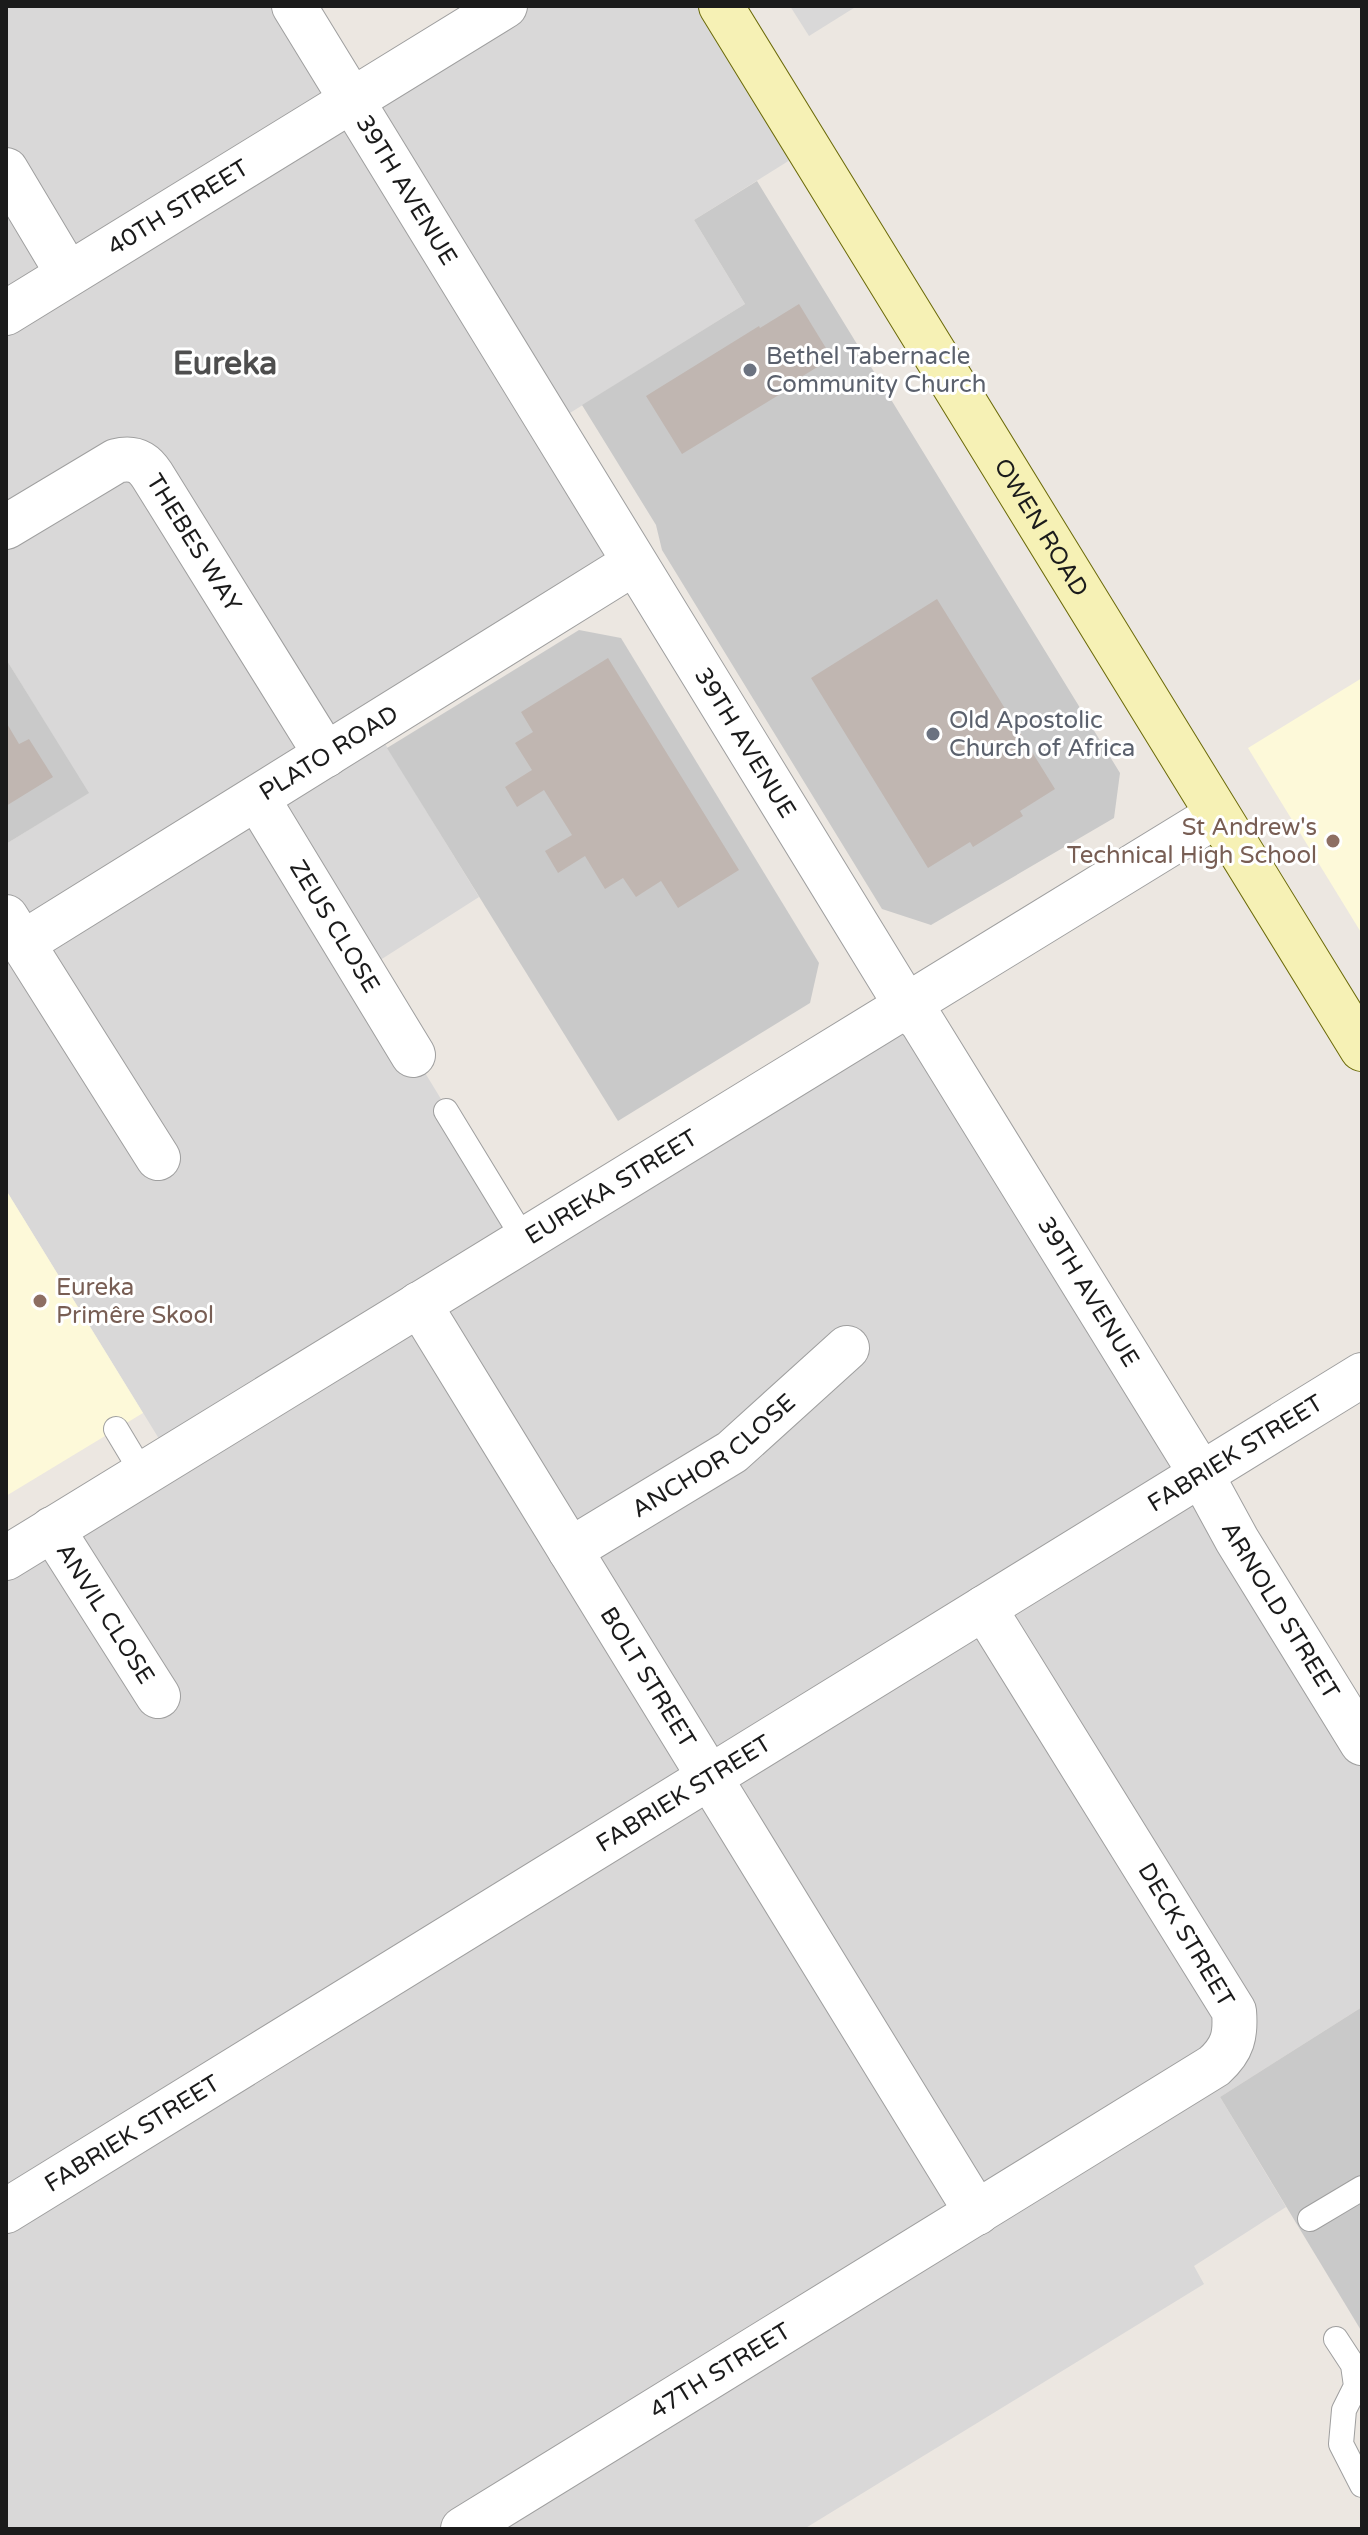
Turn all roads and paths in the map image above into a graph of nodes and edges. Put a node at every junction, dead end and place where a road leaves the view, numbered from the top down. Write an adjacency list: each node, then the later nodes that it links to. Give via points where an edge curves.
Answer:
1 (294, 6): 4 (street, 39TH AVENUE)
2 (505, 6): 4 (street, 40TH STREET)
3 (721, 6): 12 (street, OWEN ROAD)
4 (352, 101): 6 (street, 40TH STREET); 9 (street, 39TH AVENUE)
5 (6, 170): 6 (street)
6 (68, 274): 7 (street, 40TH STREET)
7 (6, 313)
8 (6, 527): 10 (street, THEBES WAY, via 116,461 141,462)
9 (634, 563): 10 (street, PLATO ROAD); 14 (street, 39TH AVENUE)
10 (326, 755): 11 (street, PLATO ROAD)
11 (257, 798): 13 (street, PLATO ROAD); 16 (street, ZEUS CLOSE)
12 (1217, 815): 14 (street, EUREKA STREET); 15 (street, OWEN ROAD)
13 (14, 930): 18 (street, PLATO ROAD)
14 (906, 1005): 19 (street, EUREKA STREET); 25 (street, 39TH AVENUE, via 922,1022)
15 (1362, 1049)
16 (413, 1055)
17 (446, 1111): 19 (lane)
18 (158, 1158)
19 (524, 1239): 20 (street, EUREKA STREET)
20 (419, 1304): 24 (street, EUREKA STREET); 27 (street, BOLT STREET)
21 (847, 1348): 27 (street, ANCHOR CLOSE, via 732,1452)
22 (1362, 1375): 25 (street, FABRIEK STREET)
23 (116, 1429): 24 (lane)
24 (143, 1474): 26 (street, EUREKA STREET)
25 (1201, 1474): 29 (street, FABRIEK STREET); 31 (street, ARNOLD STREET)
26 (52, 1529): 28 (street, EUREKA STREET); 30 (street, ANVIL CLOSE)
27 (570, 1550): 32 (street, BOLT STREET)
28 (6, 1558)
29 (984, 1608): 32 (street, FABRIEK STREET); 35 (street, DECK STREET, via 1234,2011 1235,2030 1226,2055 1214,2066)
30 (158, 1696)
31 (1362, 1743)
32 (710, 1777): 34 (street, FABRIEK STREET); 35 (street, BOLT STREET)
33 (1362, 2188): 36 (lane)
34 (6, 2211)
35 (977, 2213): 39 (street, 47TH STREET)
36 (1310, 2219)
37 (1336, 2339): 38 (lane, via 1353,2365 1356,2386 1344,2410 1341,2444)
38 (1362, 2485)
39 (463, 2529)

